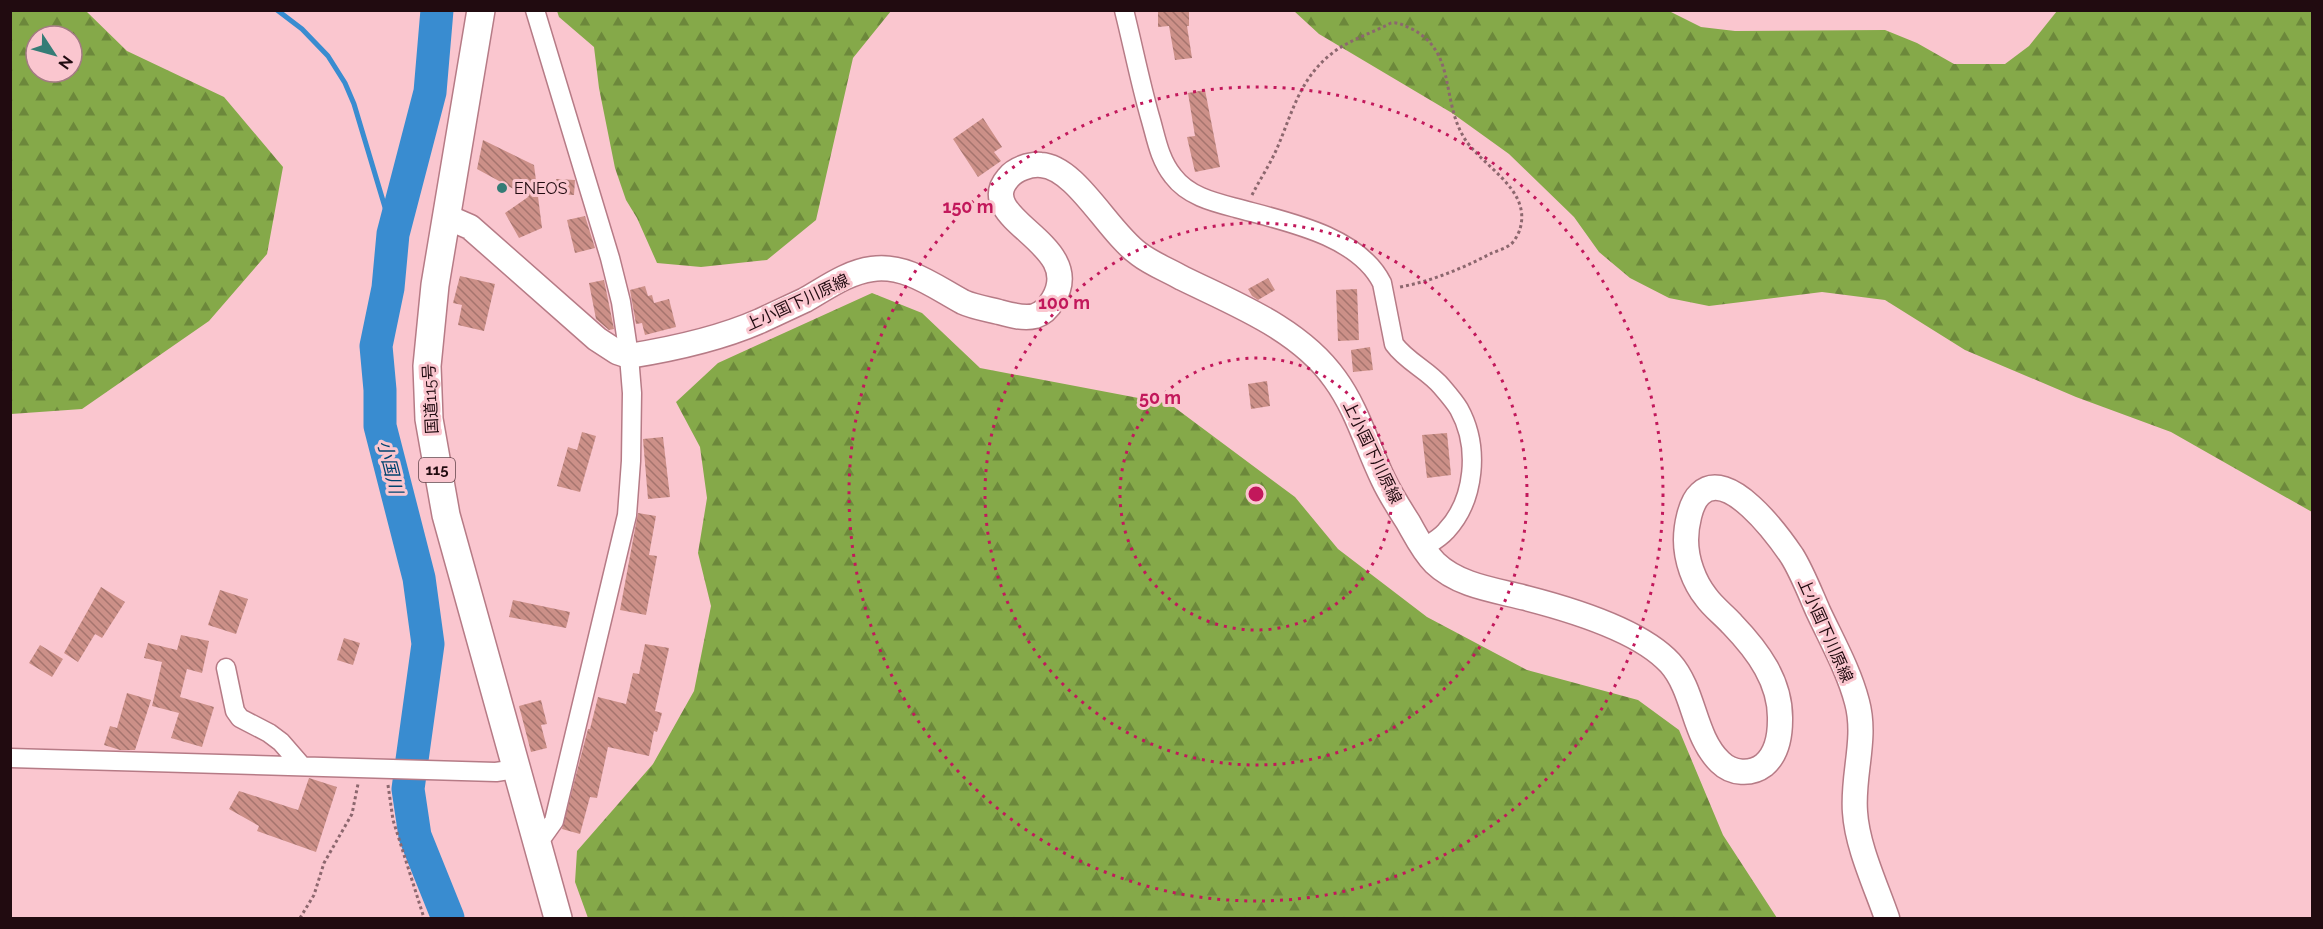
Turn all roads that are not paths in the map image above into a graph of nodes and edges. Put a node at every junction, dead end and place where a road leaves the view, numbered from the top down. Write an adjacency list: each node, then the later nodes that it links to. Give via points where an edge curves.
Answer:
1 (481, 10): 4 (highway, 国道115号 / 115)
2 (535, 10): 5 (street, via 610,258)
3 (1124, 10): 6 (street, via 1160,153 1177,181 1203,198 1297,225 1359,254 1377,274 1394,344 1441,385 1459,409 1472,448 1470,489 1445,532)
4 (447, 217): 5 (main road, via 470,227 597,339); 10 (highway, 国道115号 / 115, via 428,354 429,419 446,515)
5 (629, 356): 6 (main road, 上小国下川原線, via 754,324 842,279 873,269 899,271 929,281 968,305 1033,317 1049,308 1058,290 1059,272 1051,252 1010,218 1001,192 1006,179 1020,168 1045,165 1078,184 1117,236 1143,258 1261,318 1318,358 1353,409 1384,480); 11 (street, via 632,393 627,516 554,821 544,836)
6 (1423, 548): 13 (main road, 上小国下川原線, via 1455,578 1555,605 1628,633 1665,657 1680,675 1707,744 1720,763 1744,773 1759,769 1776,749 1780,700 1770,671 1736,627 1706,597 1691,571 1686,538 1691,509 1701,492 1716,485 1730,489 1761,515 1794,558 1857,702 1862,733 1854,809 1858,834)
7 (226, 668): 9 (street, via 240,718 281,742)
8 (10, 758): 9 (street)
9 (301, 765): 10 (street, via 496,772)
10 (516, 768): 11 (highway, 国道115号 / 115)
11 (536, 839): 12 (highway, 国道115号 / 115)
12 (558, 918)
13 (1887, 918)

